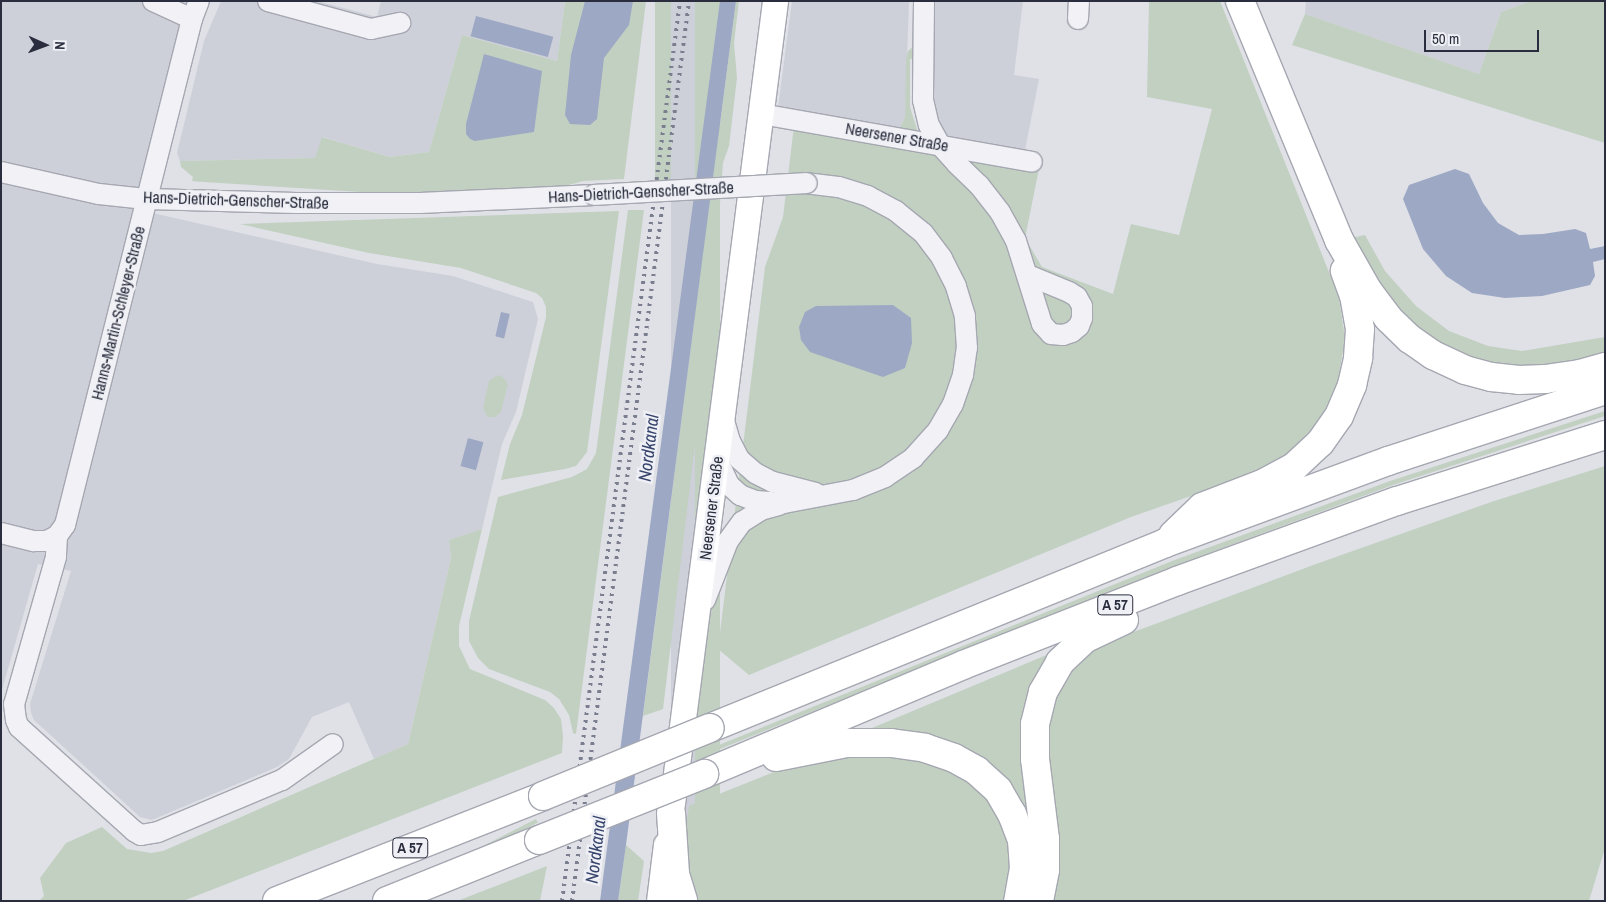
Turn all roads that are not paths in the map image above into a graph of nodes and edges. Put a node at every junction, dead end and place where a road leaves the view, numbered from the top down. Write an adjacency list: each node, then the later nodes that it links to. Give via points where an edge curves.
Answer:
1 (152, 1): 6 (street)
2 (268, 1): 7 (street, via 372,29)
3 (775, 1): 8 (main road, Neersener Straße)
4 (924, 1): 9 (street, via 923,100 929,125)
5 (1240, 1): 13 (highway)
6 (196, 10): 12 (street, Hanns-Martin-Schleyer-Straße)
7 (400, 23)
8 (761, 114): 9 (street, Neersener Straße); 17 (main road, Neersener Straße)
9 (940, 145): 10 (street, Neersener Straße); 14 (street, via 980,185 1000,212 1016,241)
10 (1032, 162)
11 (1, 172): 12 (street, Hans-Dietrich-Genscher-Straße, via 100,194)
12 (146, 199): 21 (street, Hans-Dietrich-Genscher-Straße, bridge, via 411,203 807,183 838,187 868,196 896,211 923,233 942,258 956,286 965,316 967,348 963,375 953,404 938,430 913,458 885,477 853,490); 24 (street, Hanns-Martin-Schleyer-Straße, via 65,525)
13 (1338, 240): 15 (highway, via 1388,318 1433,355 1465,370 1519,380 1580,374); 25 (highway, via 1360,329 1352,385 1339,416 1320,443 1294,467 1262,484 1202,507)
14 (1028, 274)
15 (1605, 367)
16 (1605, 390): 25 (highway, A 57, via 1388,461)
17 (723, 415): 20 (main road, Neersener Straße); 21 (street, Hans-Dietrich-Genscher-Straße, via 730,441 740,459 755,473 773,482)
18 (1605, 435): 19 (highway, A 57)
19 (1534, 457): 28 (highway, A 57, via 1397,501 1177,581 963,665); 35 (highway, via 1427,508 1116,623 1086,638 1060,662 1043,692 1035,724 1035,759 1045,839 1045,870)
20 (717, 459): 22 (street, Hans-Dietrich-Genscher-Straße, via 729,485 740,495 756,501); 26 (main road, Neersener Straße)
21 (826, 494): 22 (street, Hans-Dietrich-Genscher-Straße)
22 (784, 503): 26 (street, via 761,510 742,522 728,541 710,582)
23 (1, 533): 24 (street, via 34,541 47,541)
24 (56, 536): 27 (street, Hanns-Martin-Schleyer-Straße, via 56,557 14,704 16,720 19,727 134,831 141,835 158,832 282,780)
25 (1165, 543): 30 (highway, A 57, bridge)
26 (696, 631): 29 (main road, Neersener Straße)
27 (333, 744)
28 (704, 774): 31 (highway, A 57, bridge); 34 (highway, via 847,743 891,743 925,748 954,758 977,770 998,790 1012,814 1022,840 1024,868)
29 (670, 813): 32 (main road, Neersener Straße); 33 (highway, via 675,874)
30 (277, 901)
31 (387, 901)
32 (659, 901)
33 (683, 901)
34 (1018, 901)
35 (1039, 901)

